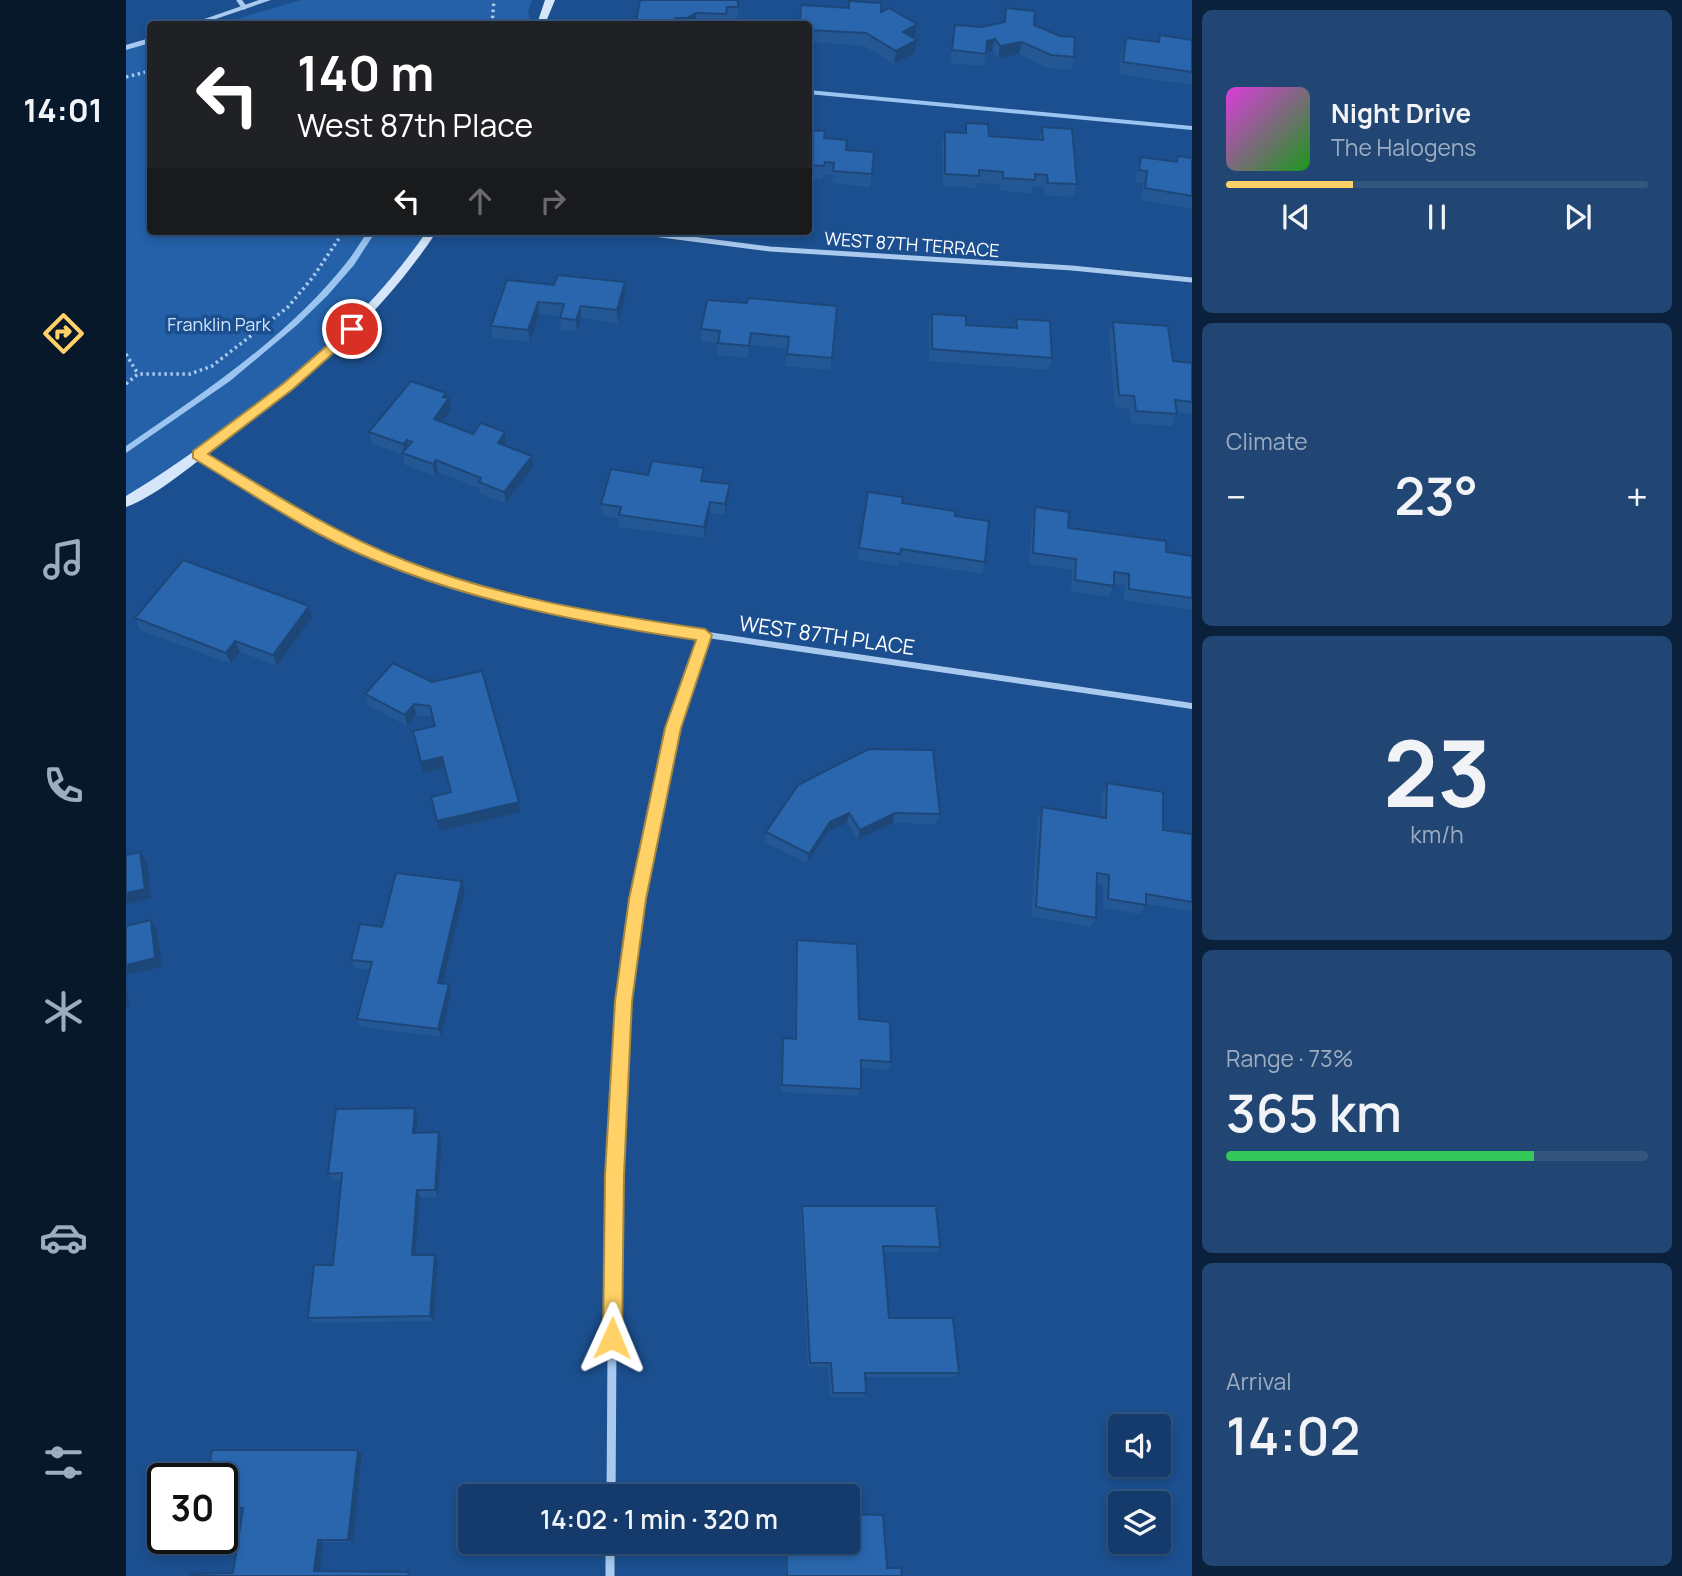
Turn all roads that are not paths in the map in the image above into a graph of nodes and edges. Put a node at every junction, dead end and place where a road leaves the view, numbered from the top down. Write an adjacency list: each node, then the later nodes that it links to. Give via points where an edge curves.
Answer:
1 (267, 0): 3 (street)
2 (550, 0): 5 (main road)
3 (242, 3): 4 (street)
4 (201, 21)
5 (542, 21)
6 (147, 41): 7 (street)
7 (126, 48)
8 (429, 235): 11 (main road, via 352,329 289,386)
9 (661, 235): 10 (street, WEST 87TH TERRACE, via 770,249)
10 (1192, 280)
11 (198, 455): 12 (main road); 13 (street, WEST 87TH PLACE, via 323,530 401,564 514,600)
12 (126, 502)
13 (705, 635): 14 (street, WEST 87TH PLACE); 15 (street, via 673,728 638,899 624,1001 615,1175)
14 (1192, 706)
15 (611, 1484)
16 (610, 1554): 17 (street)
17 (610, 1576)

